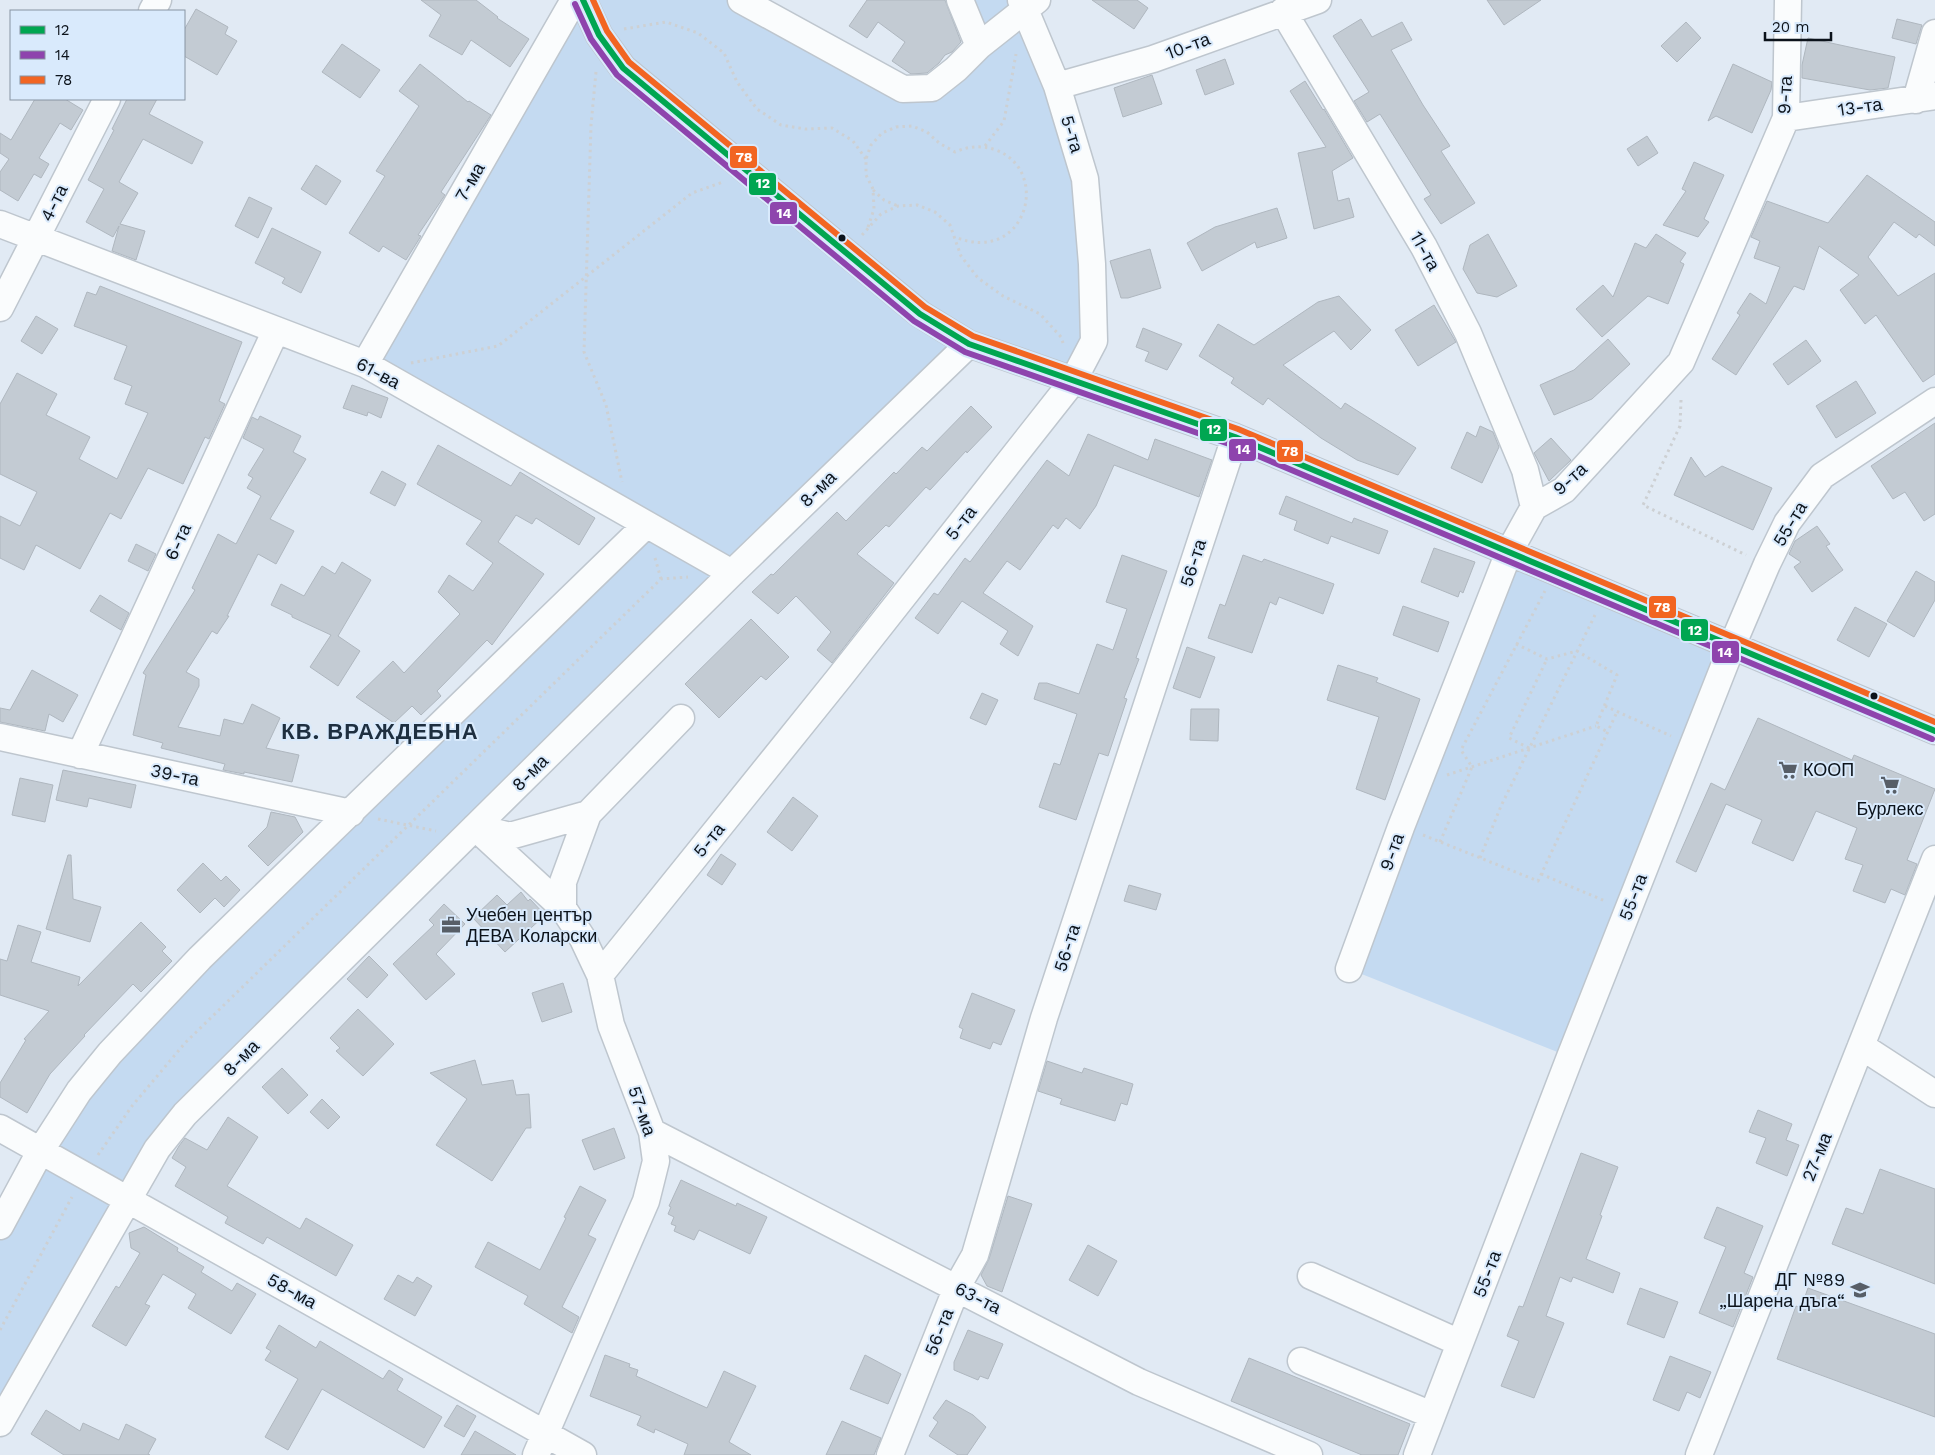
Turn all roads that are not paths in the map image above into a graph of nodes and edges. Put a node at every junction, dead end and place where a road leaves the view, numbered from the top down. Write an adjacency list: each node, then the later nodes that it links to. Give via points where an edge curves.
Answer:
1 (574, 0): 20 (street, 7-ма)
2 (583, 0): 19 (street, via 599,35 623,68 920,314)
3 (740, 0): 10 (street, via 903,89 932,88)
4 (960, 0): 10 (street)
5 (1318, 0): 8 (street, 10-та)
6 (1788, 0): 14 (street, 9-та)
7 (1027, 3): 10 (street); 11 (street, 5-та)
8 (1283, 11): 11 (street, 10-та, via 1153,59); 24 (street, 11-та, via 1424,246 1468,333 1525,470)
9 (1935, 33): 12 (street)
10 (979, 46)
11 (1057, 86): 21 (street, 5-та, via 1085,179 1092,264 1094,341)
12 (1925, 98): 14 (street, 13-та)
13 (106, 100): 16 (street, 4-та)
14 (1786, 118): 24 (street, 9-та, via 1681,362 1564,490)
15 (0, 224): 16 (street, 61-ва)
16 (36, 238): 17 (street, 4-та); 18 (street, 61-ва)
17 (0, 308)
18 (276, 330): 20 (street, 61-ва); 32 (street, 6-та)
19 (968, 344): 21 (street); 27 (street, 8-ма)
20 (365, 364): 25 (street, 61-ва)
21 (1073, 381): 23 (street); 39 (street, 5-та)
22 (1935, 400): 28 (street, 55-та, via 1822,476 1788,523)
23 (1234, 437): 26 (street); 48 (street, 56-та, via 1044,1018 975,1254)
24 (1534, 507): 26 (street, 9-та)
25 (646, 525): 27 (street, 61-ва); 33 (street)
26 (1510, 552): 28 (street); 38 (street, 9-та, via 1401,827)
27 (732, 573): 35 (street, 8-ма)
28 (1732, 646): 30 (street); 49 (street, 55-та)
29 (681, 718): 34 (street)
30 (1935, 731)
31 (0, 737): 32 (street, 39-та)
32 (80, 755): 33 (street, 39-та)
33 (351, 814): 44 (street, via 200,958 110,1054 79,1091)
34 (588, 814): 35 (street, via 510,836); 37 (street, via 563,882)
35 (475, 827): 37 (street, 57-ма); 45 (street, 8-ма, via 185,1114 157,1149)
36 (1935, 858): 40 (street, 27-ма)
37 (563, 908): 39 (street, 57-ма, via 583,939)
38 (1349, 969)
39 (600, 975): 43 (street, 57-ма, via 611,1025)
40 (1861, 1046): 41 (street); 58 (street, 27-ма)
41 (1935, 1094)
42 (0, 1128): 44 (street, 58-ма)
43 (652, 1132): 48 (street, 63-та); 53 (street, 57-ма, via 656,1161 646,1201)
44 (41, 1150): 45 (street, 58-ма); 46 (street)
45 (128, 1199): 52 (street, 8-ма); 53 (street, 58-ма)
46 (0, 1226)
47 (1311, 1276): 49 (street)
48 (957, 1287): 55 (street, 56-та); 56 (street, 63-та, via 1139,1382)
49 (1460, 1343): 51 (street, 55-та)
50 (1301, 1361): 51 (street)
51 (1432, 1415): 57 (street, 55-та)
52 (0, 1423)
53 (541, 1445): 54 (street, 58-ма)
54 (583, 1455)
55 (890, 1455)
56 (1309, 1455)
57 (1417, 1455)
58 (1699, 1455)

